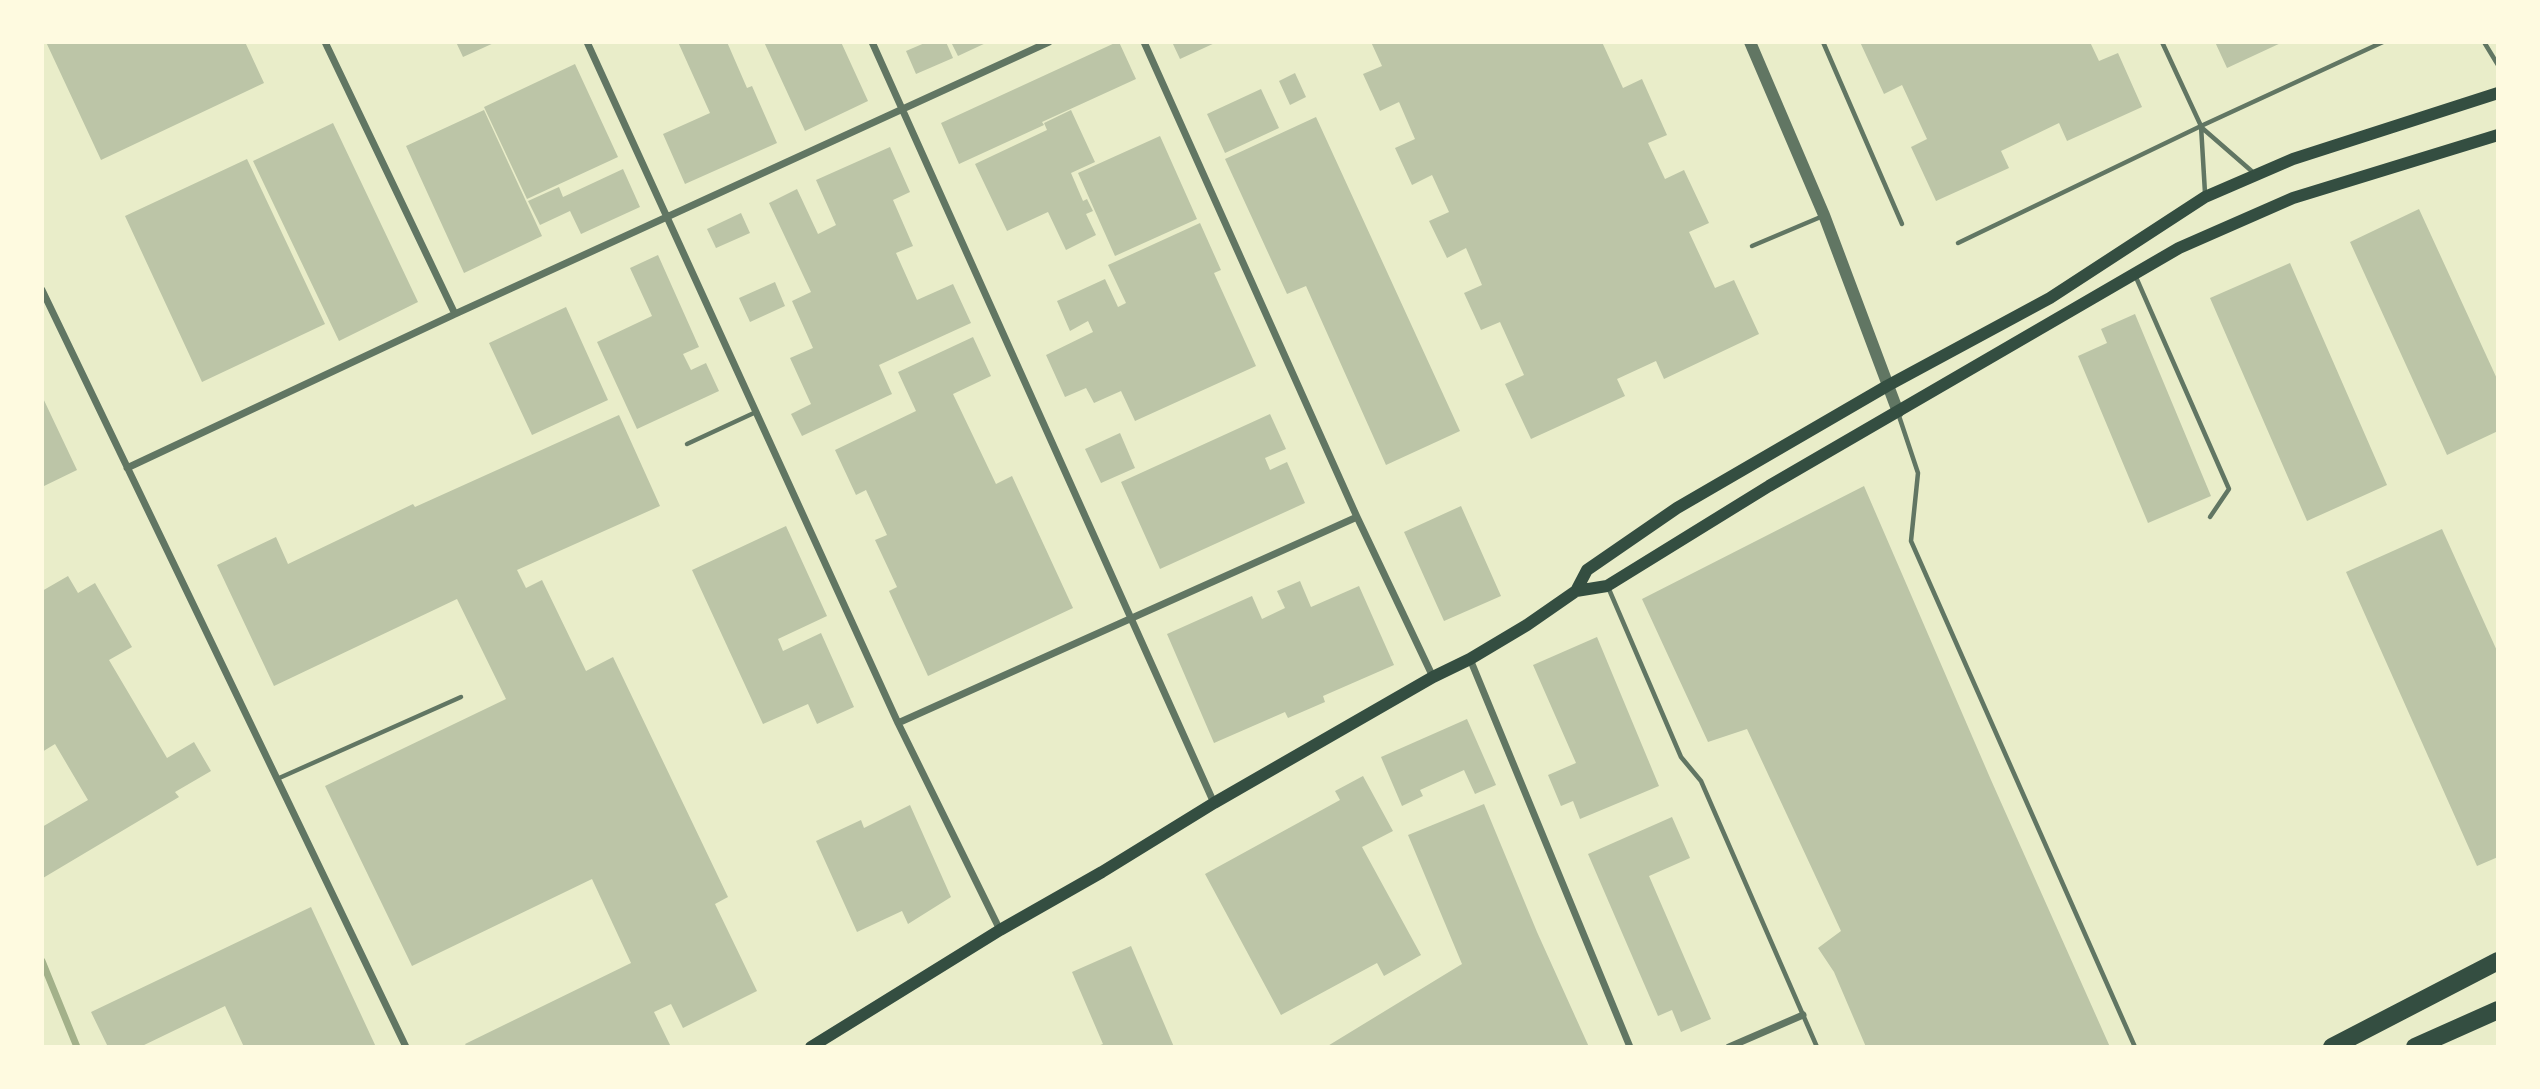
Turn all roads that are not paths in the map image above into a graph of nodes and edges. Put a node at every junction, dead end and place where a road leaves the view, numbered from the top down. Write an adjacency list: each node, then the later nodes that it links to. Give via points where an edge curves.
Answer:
1 (325, 42): 25 (street)
2 (587, 42): 19 (street)
3 (872, 42): 13 (street)
4 (1049, 42): 13 (street)
5 (1144, 42): 31 (street)
6 (1750, 42): 18 (street)
7 (1823, 42): 20 (lane)
8 (2162, 42): 14 (lane)
9 (2383, 42): 14 (lane)
10 (2484, 42): 11 (lane)
11 (2498, 65)
12 (2498, 93): 16 (main road, via 2293,159)
13 (904, 110): 19 (street); 35 (street)
14 (2201, 126): 16 (lane); 17 (lane); 21 (lane)
15 (2498, 135): 23 (main road, via 2293,198 2179,248)
16 (2257, 175): 17 (main road)
17 (2205, 197): 26 (main road, via 2050,298)
18 (1824, 215): 22 (lane); 26 (street)
19 (667, 217): 25 (street); 27 (street)
20 (1902, 224)
21 (1958, 243)
22 (1752, 246)
23 (2136, 275): 28 (main road); 32 (lane, via 2229,489)
24 (42, 290): 30 (street)
25 (455, 314): 30 (street)
26 (1886, 386): 28 (street); 34 (main road, via 1677,508 1587,570)
27 (756, 412): 29 (lane); 39 (street)
28 (1898, 412): 33 (main road); 51 (lane, via 1918,473 1911,541)
29 (687, 444)
30 (127, 468): 40 (street)
31 (1357, 517): 35 (street); 37 (street)
32 (2210, 517)
33 (1607, 586): 34 (main road); 45 (lane, via 1681,757 1701,781)
34 (1576, 591): 36 (main road)
35 (1133, 619): 39 (street); 41 (street)
36 (1470, 659): 37 (main road); 48 (street)
37 (1433, 677): 41 (main road)
38 (461, 697): 40 (lane)
39 (898, 723): 42 (street)
40 (277, 779): 46 (street)
41 (1214, 803): 42 (main road)
42 (1000, 930): 47 (main road)
43 (2498, 961): 52 (highway)
44 (2498, 1010): 53 (highway)
45 (1803, 1015): 49 (street); 50 (lane)
46 (407, 1047)
47 (811, 1047)
48 (1630, 1047)
49 (1729, 1047)
50 (1817, 1047)
51 (2136, 1047)
52 (2332, 1047)
53 (2415, 1047)

